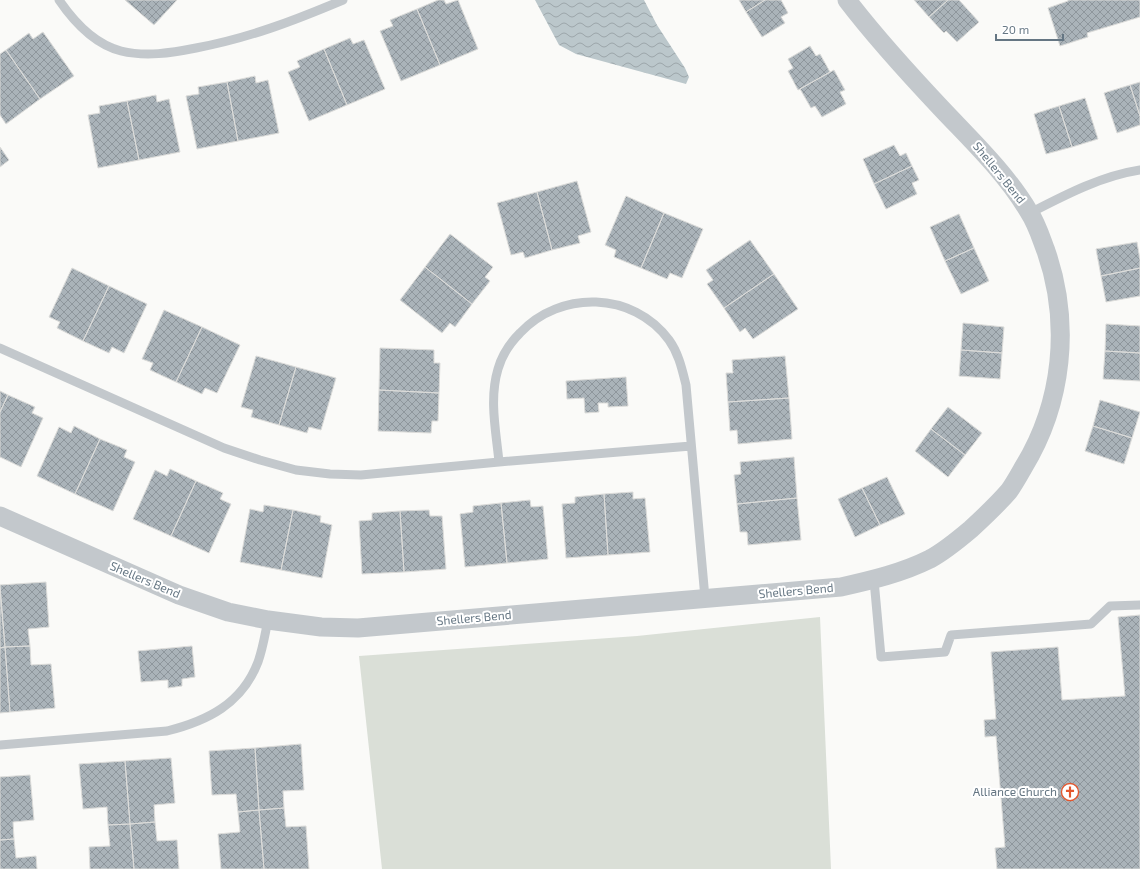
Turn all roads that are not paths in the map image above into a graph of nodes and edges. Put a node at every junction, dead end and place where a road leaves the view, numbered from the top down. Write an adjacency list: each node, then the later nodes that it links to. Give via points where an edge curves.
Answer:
1 (59, 0): 2 (lane, via 69,15 98,41 120,50 143,55 175,52 246,36 283,25)
2 (343, 0)
3 (847, 0): 5 (street, Shellers Bend, via 865,25 1012,186)
4 (1140, 170): 5 (lane, via 1119,173)
5 (1030, 213): 10 (street, Shellers Bend, via 1052,269 1060,310 1061,349 1056,386 1048,415 1035,446 1010,489 988,514 956,542 931,558)
6 (0, 348): 8 (lane, via 224,448 296,470 361,475)
7 (691, 446): 8 (lane); 8 (lane, via 686,385 680,360 669,340 654,324 637,313 615,304 593,301 557,307 540,316 526,327 505,352 498,367 494,386 493,411); 11 (lane)
8 (499, 462)
9 (0, 516): 13 (street, Shellers Bend, via 179,595 228,612)
10 (874, 580): 11 (street, Shellers Bend, via 841,587); 12 (lane, via 881,657 945,652 951,635 1091,624 1110,606)
11 (705, 598): 13 (street, Shellers Bend, via 358,628 321,627)
12 (1140, 605)
13 (268, 620): 14 (lane, via 258,662 249,679 228,704 210,717 189,726 167,731)
14 (0, 745)

